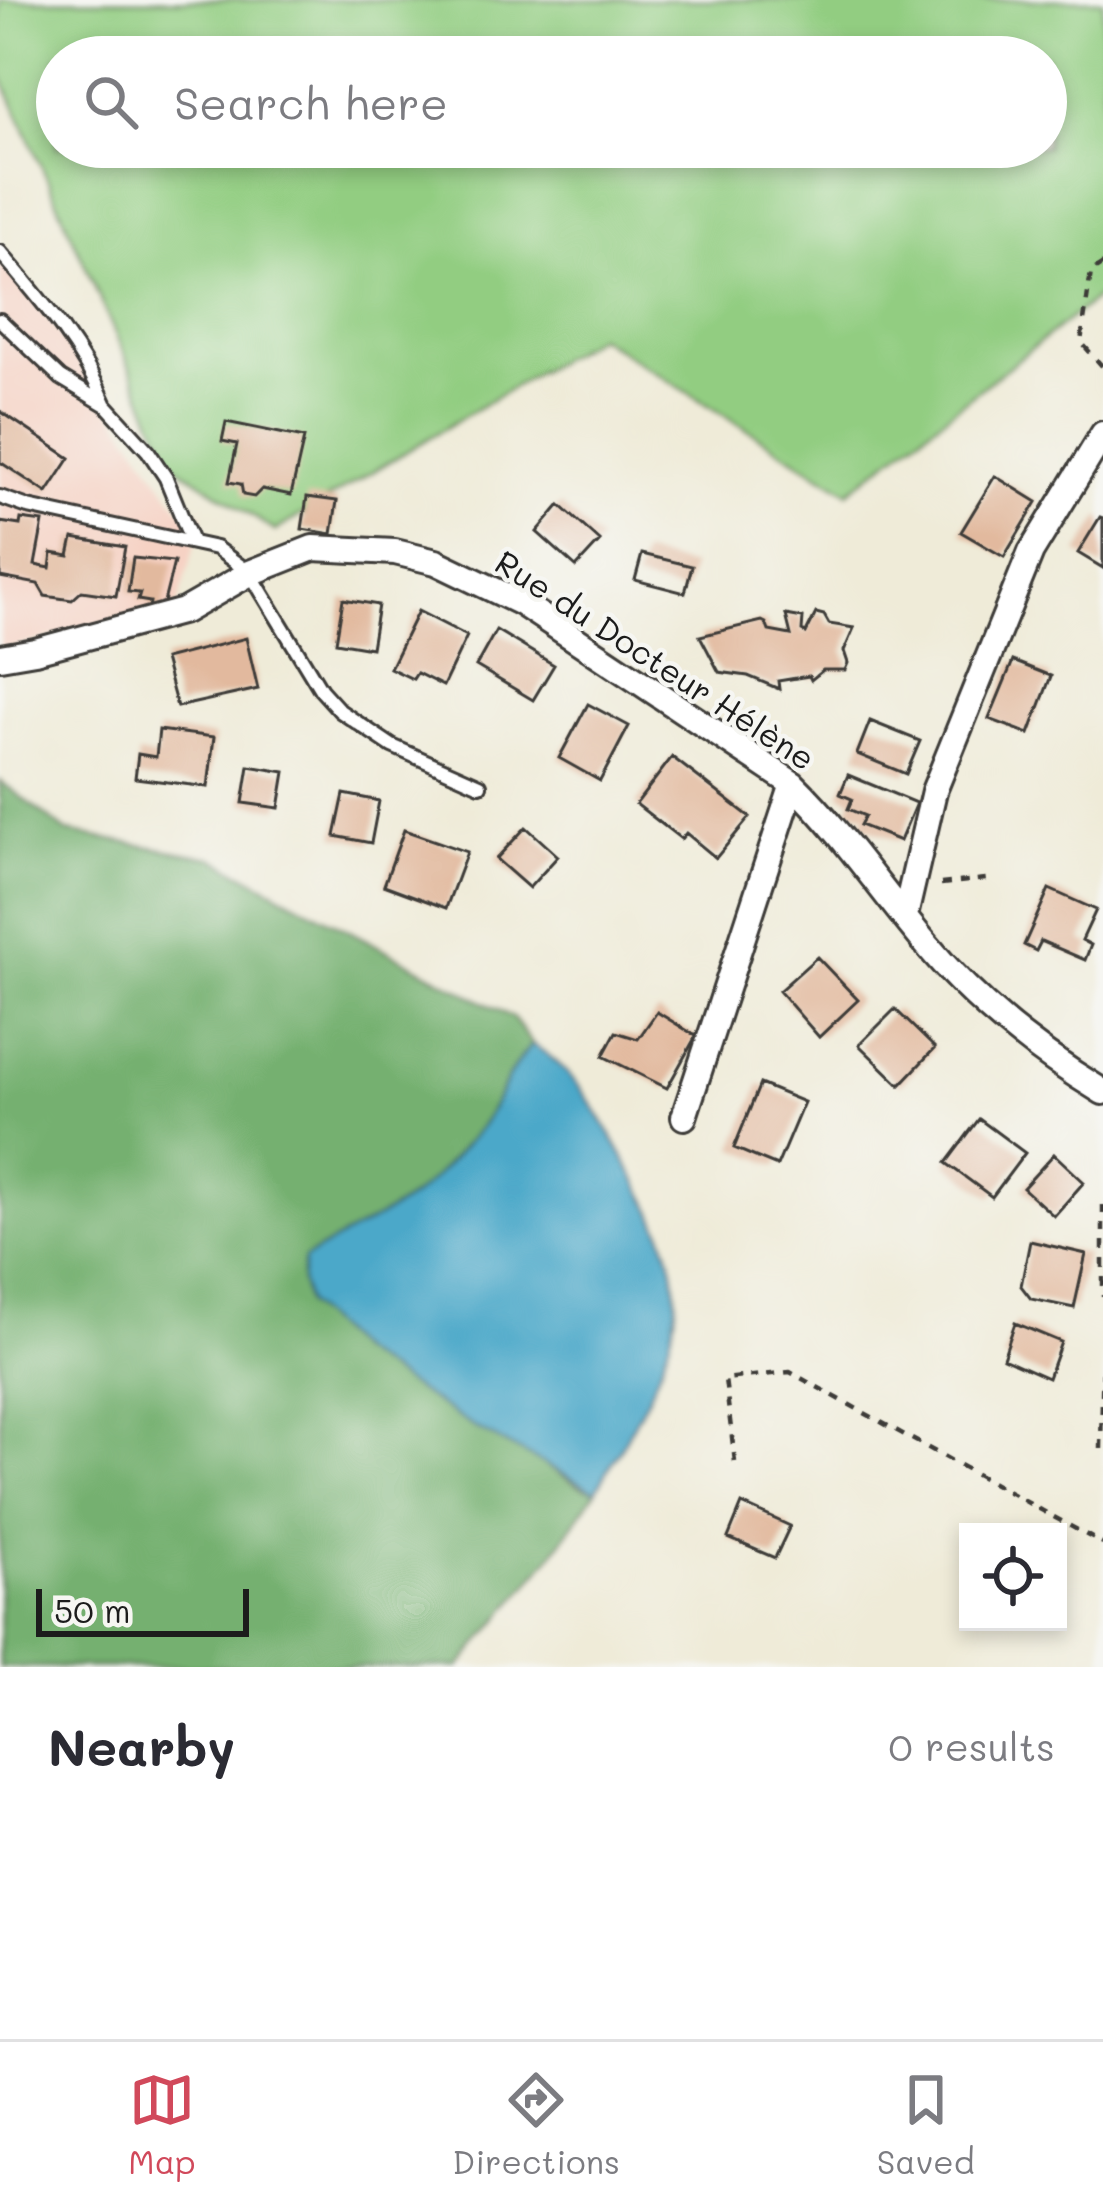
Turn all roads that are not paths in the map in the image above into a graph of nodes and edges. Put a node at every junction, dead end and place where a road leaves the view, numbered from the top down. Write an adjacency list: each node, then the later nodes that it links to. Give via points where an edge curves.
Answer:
1 (0, 253): 3 (lane, via 56,317)
2 (0, 320): 3 (lane, via 61,378)
3 (106, 405): 6 (lane, via 157,464)
4 (1103, 434): 11 (street, via 1031,552 934,791)
5 (0, 497): 6 (lane)
6 (193, 542): 7 (lane)
7 (250, 573): 8 (street, Rue du Docteur Hélène, via 184,611); 9 (street, Rue du Docteur Hélène, via 313,548 436,562 521,603); 10 (lane, via 340,711 392,746)
8 (0, 657)
9 (793, 784): 11 (street, Rue du Docteur Hélène); 13 (street)
10 (480, 785)
11 (905, 916): 12 (street, Rue du Docteur Hélène, via 1004,1023)
12 (1103, 1092)
13 (684, 1117)

